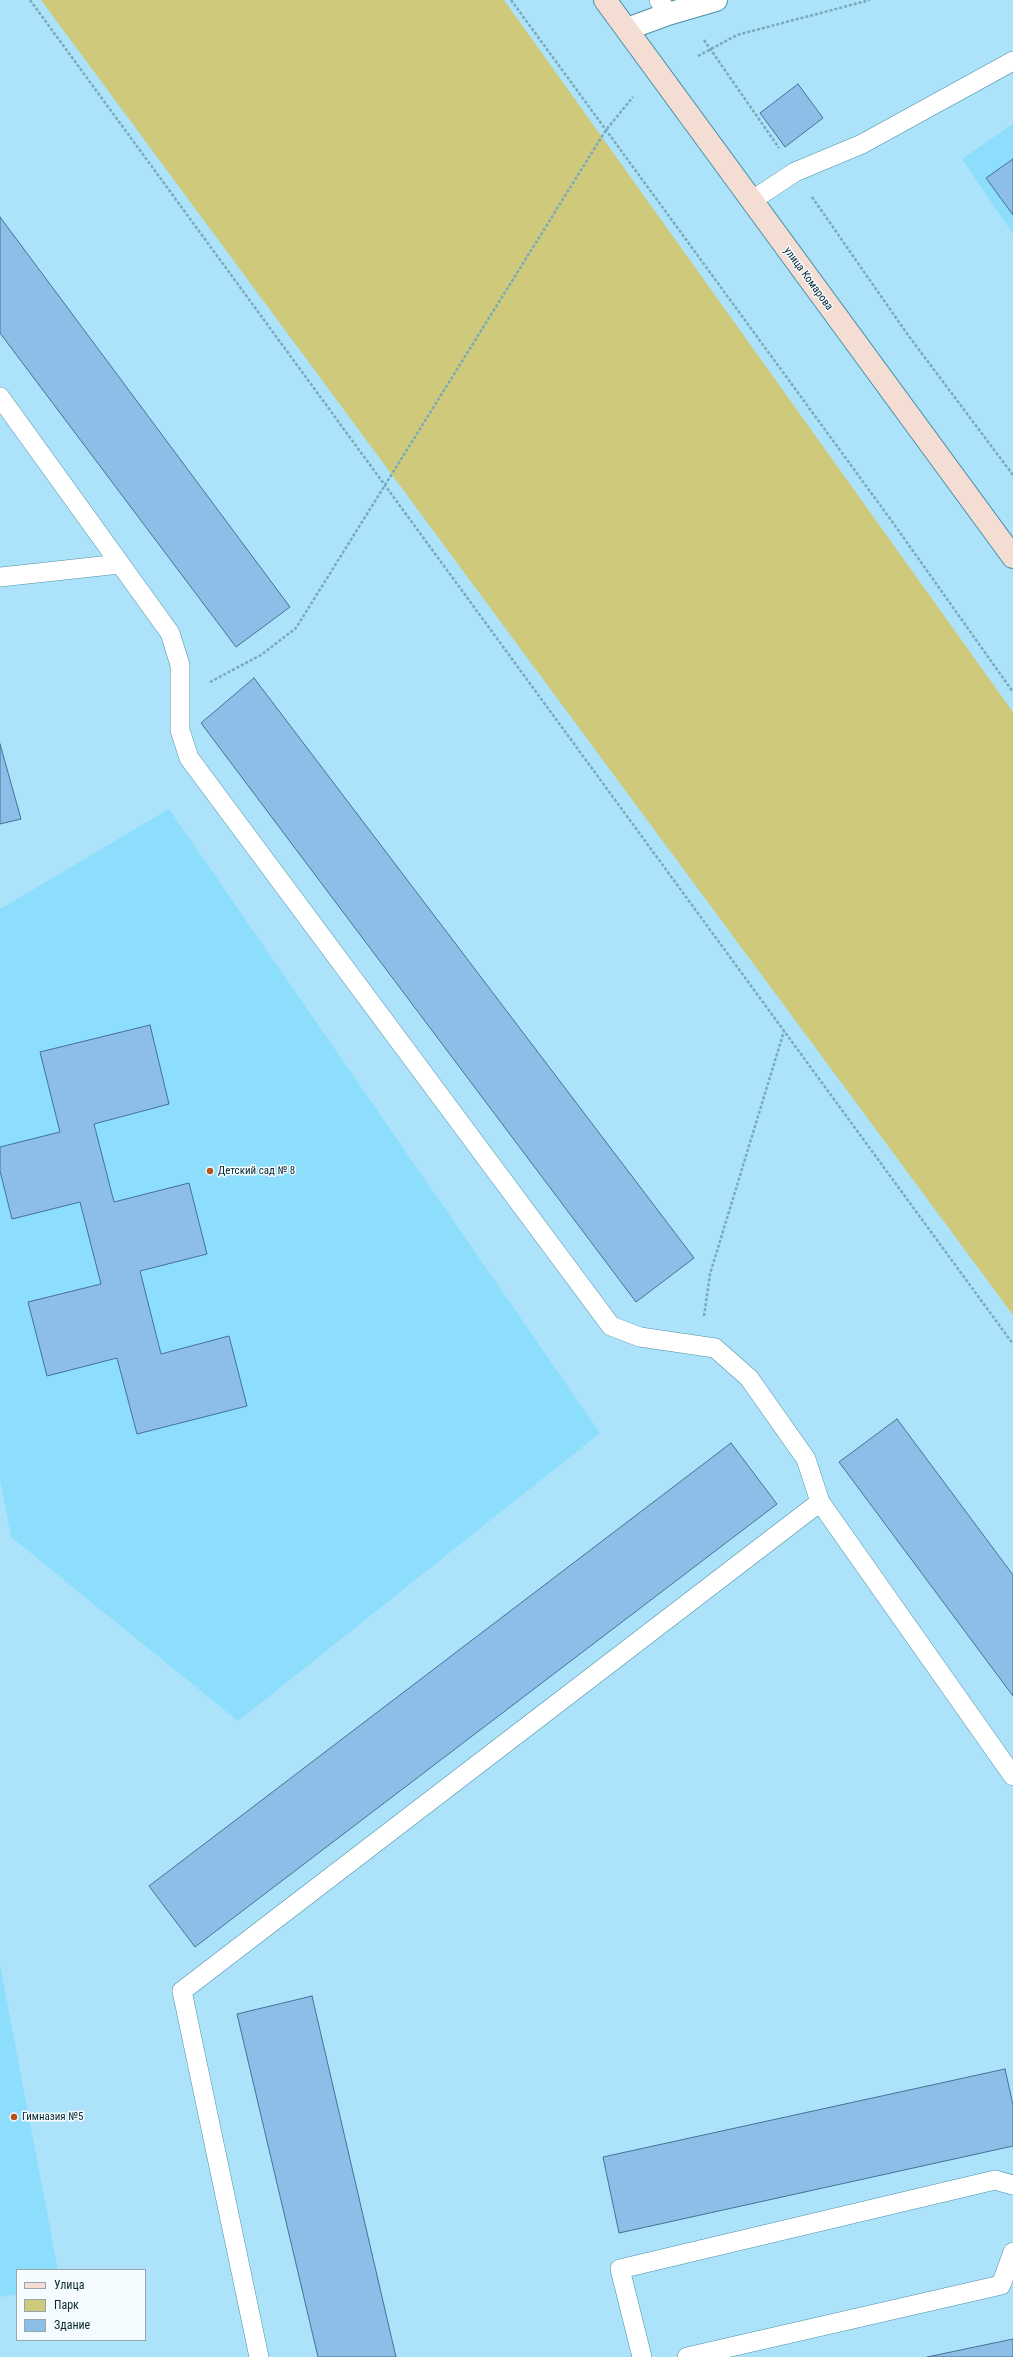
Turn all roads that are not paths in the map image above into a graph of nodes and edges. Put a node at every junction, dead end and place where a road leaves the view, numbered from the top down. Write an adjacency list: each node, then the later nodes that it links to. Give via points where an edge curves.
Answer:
1 (604, 0): 4 (main road, улица Комарова)
2 (716, 0): 3 (street)
3 (663, 7): 4 (street)
4 (627, 28): 6 (main road, улица Комарова)
5 (1013, 61): 6 (lane, via 862,144 795,172)
6 (750, 201): 8 (main road, улица Комарова)
7 (0, 397): 9 (lane)
8 (1013, 557)
9 (120, 564): 10 (lane); 11 (lane, via 170,633 180,665 180,730 188,758 611,1326 640,1337 715,1348 749,1378 806,1459)
10 (0, 577)
11 (820, 1502): 12 (lane); 15 (lane, via 182,1991)
12 (1013, 1776)
13 (1013, 2185): 16 (lane, via 995,2180 620,2269)
14 (1013, 2252): 17 (lane, via 1001,2285)
15 (259, 2357)
16 (642, 2357)
17 (687, 2357)

